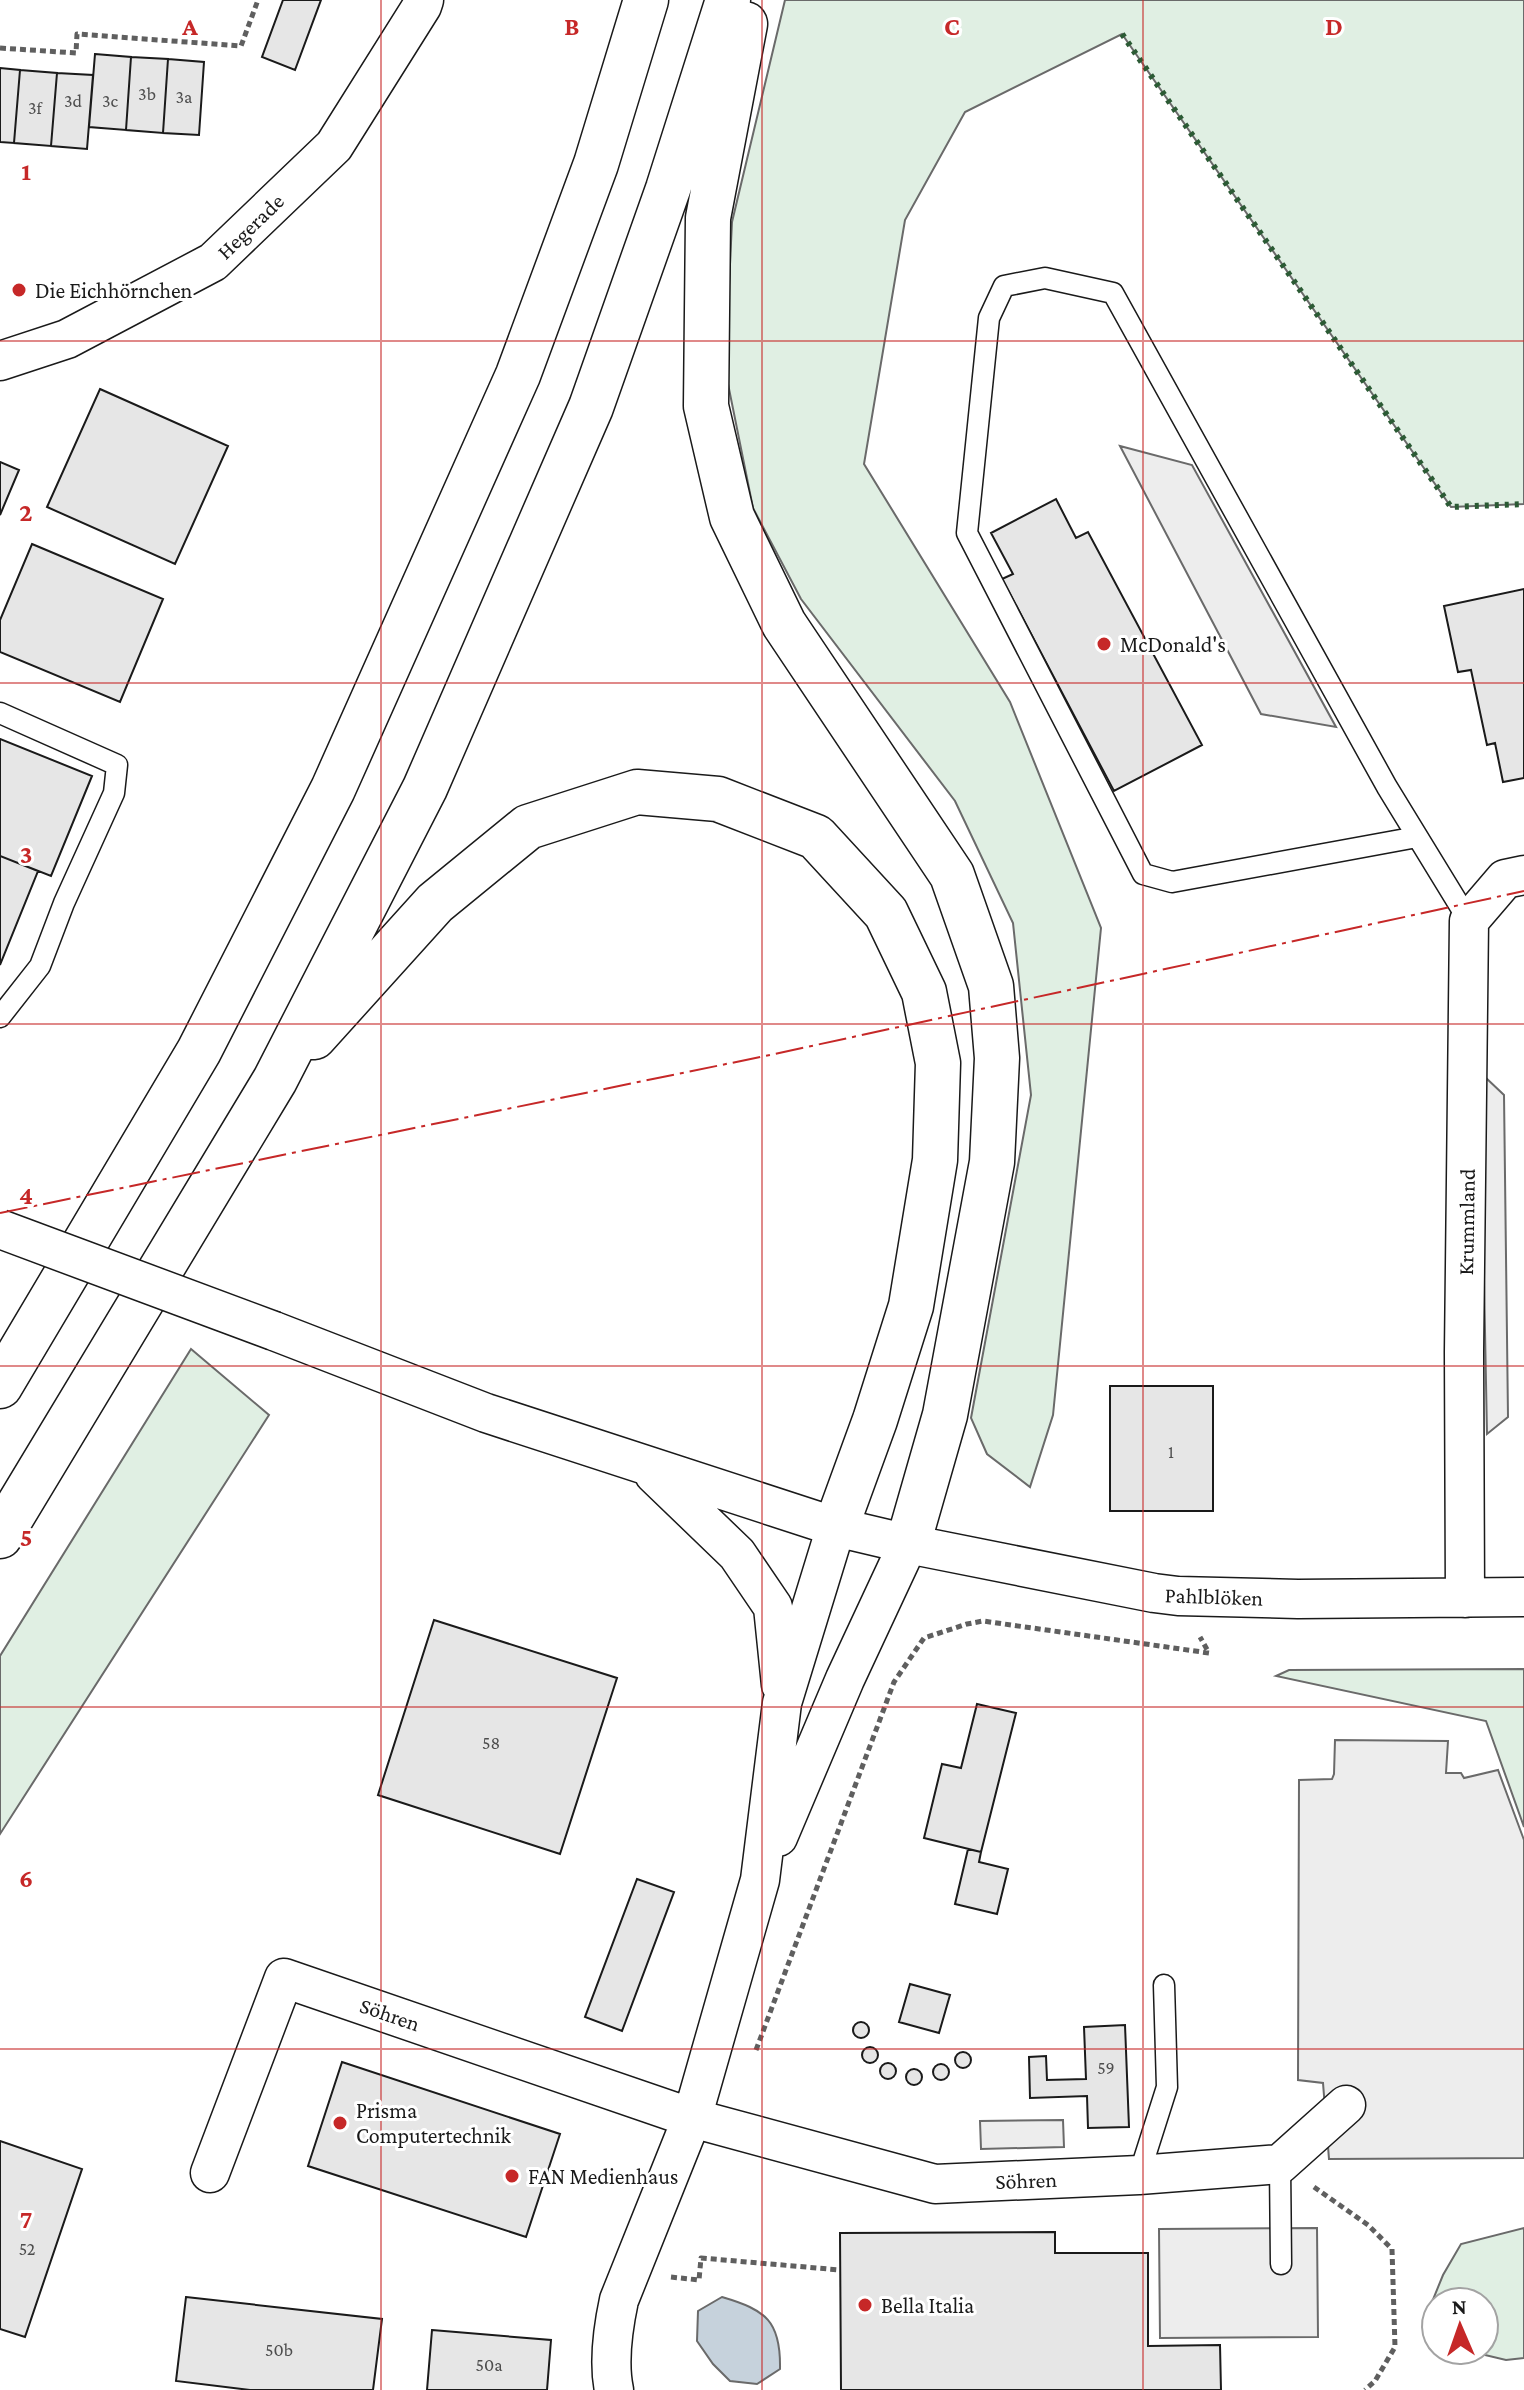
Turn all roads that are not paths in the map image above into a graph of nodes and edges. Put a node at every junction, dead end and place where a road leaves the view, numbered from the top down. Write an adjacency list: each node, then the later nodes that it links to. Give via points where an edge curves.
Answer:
1 (424, 0): 5 (street, Hegerade, via 334,146 213,262 67,339)
2 (646, 0): 13 (highway, via 596,164 518,375 333,789 199,1051)
3 (728, 0): 11 (highway, via 585,422 425,788)
4 (750, 0): 17 (highway, via 708,218 706,406 732,517 784,624 952,875 991,986 997,1058 992,1162 945,1415)
5 (0, 361)
6 (0, 713): 10 (lane, via 117,765 114,793 40,966)
7 (1417, 837): 7 (lane, via 1172,882 1143,874 967,533 989,318 1004,286 1045,278 1113,293); 9 (lane)
8 (1524, 875): 9 (street, via 1505,879)
9 (1469, 921): 19 (street, Krummland)
10 (0, 1017)
11 (275, 1080): 15 (highway, via 435,903 528,827 637,792 718,799 816,837 886,913 924,992 938,1063 935,1160 911,1306); 16 (highway)
12 (0, 1229): 14 (street, Pahlblöken, bridge, via 486,1413)
13 (0, 1386)
14 (646, 1466): 15 (street, Pahlblöken); 20 (street, via 737,1554 773,1607)
15 (836, 1527): 17 (street, Pahlblöken); 20 (street)
16 (0, 1536)
17 (908, 1544): 19 (street, Pahlblöken, via 1178,1596); 21 (street)
18 (1524, 1597): 19 (street, Pahlblöken)
19 (1465, 1598)
20 (782, 1703): 21 (street)
21 (760, 1880): 24 (street)
22 (1164, 1985): 27 (lane, via 1167,2087)
23 (1346, 2105): 25 (street)
24 (692, 2118): 26 (street, Söhren, via 284,1978); 27 (street, Söhren, via 935,2184); 29 (street, via 619,2300)
25 (1280, 2164): 27 (street, Söhren); 28 (lane)
26 (210, 2173)
27 (1139, 2175)
28 (1281, 2264)
29 (614, 2390)

